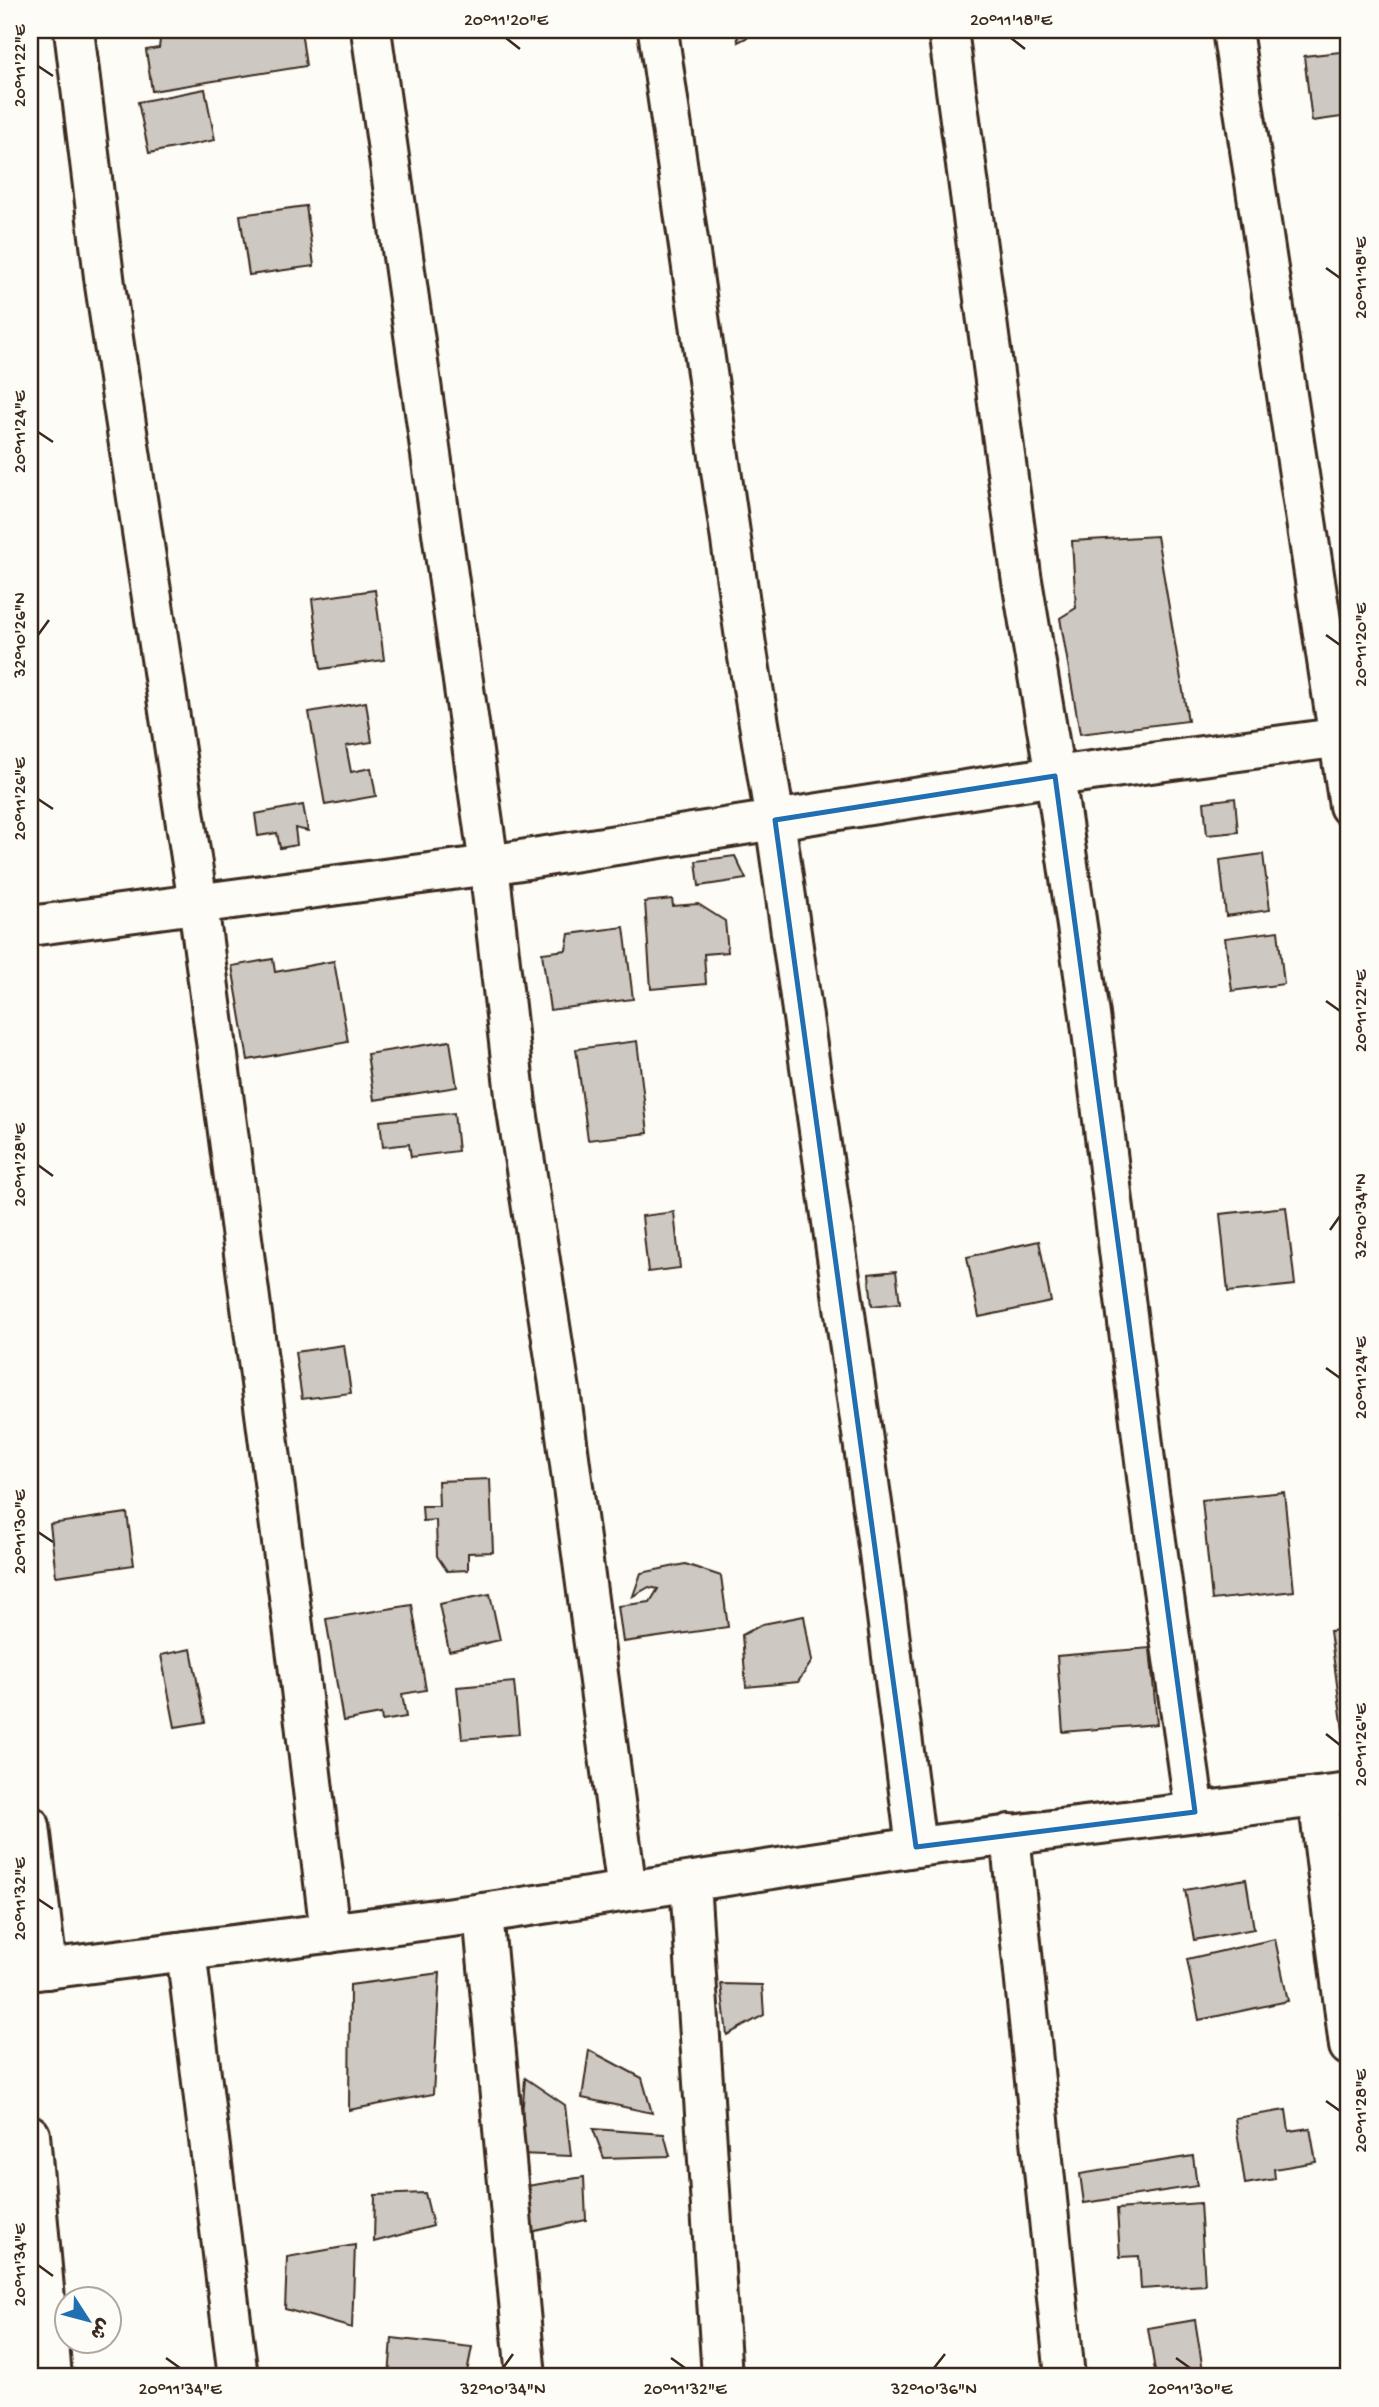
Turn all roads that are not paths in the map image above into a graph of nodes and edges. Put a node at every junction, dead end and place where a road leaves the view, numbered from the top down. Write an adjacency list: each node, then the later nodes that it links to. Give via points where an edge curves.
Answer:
1 (74, 30): 11 (street, via 105,285)
2 (371, 30): 10 (street)
3 (658, 30): 9 (street)
4 (948, 30): 7 (street, via 1021,575)
5 (1232, 30): 6 (street)
6 (1344, 736): 7 (street); 8 (street)
7 (1055, 776): 9 (street); 14 (street)
8 (1349, 806)
9 (775, 820): 10 (street); 17 (street)
10 (489, 864): 11 (street); 19 (street, via 516,1104 561,1397)
11 (198, 904): 12 (street); 21 (street)
12 (30, 926)
13 (1334, 1795): 14 (street); 24 (street)
14 (1195, 1812): 16 (street)
15 (30, 1826): 23 (street)
16 (1010, 1834): 17 (street); 30 (street)
17 (916, 1847): 18 (street)
18 (690, 1882): 19 (street); 29 (street)
19 (627, 1891): 20 (street)
20 (483, 1913): 21 (street); 28 (street)
21 (330, 1933): 22 (street)
22 (186, 1951): 23 (street); 27 (street)
23 (39, 1970)
24 (1349, 2046)
25 (30, 2136): 26 (street)
26 (52, 2377)
27 (238, 2377)
28 (526, 2377)
29 (722, 2377)
30 (1065, 2377)

